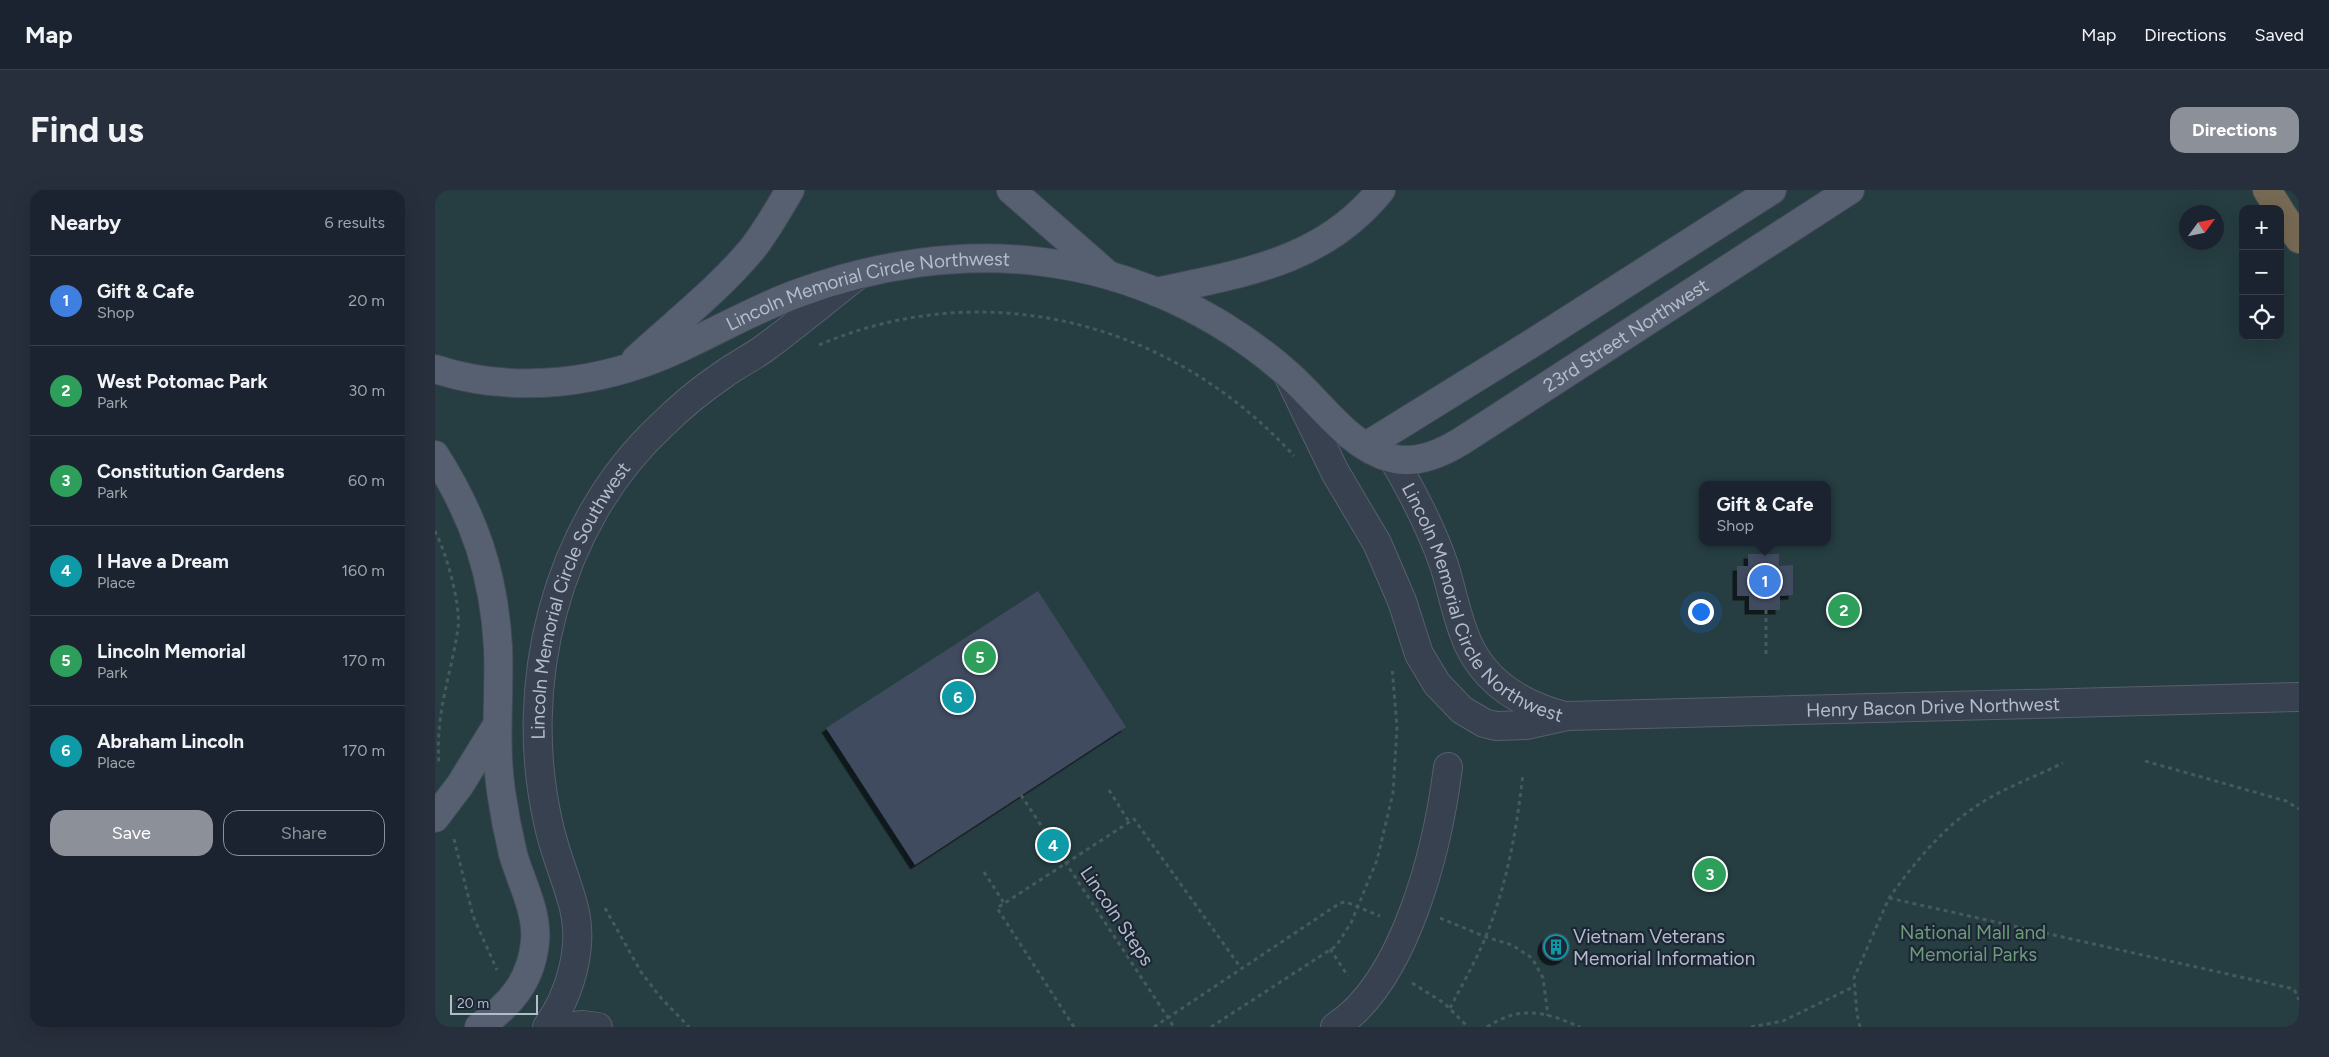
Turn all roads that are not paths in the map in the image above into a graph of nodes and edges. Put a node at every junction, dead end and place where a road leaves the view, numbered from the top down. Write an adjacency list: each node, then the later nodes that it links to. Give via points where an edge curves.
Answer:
1 (789, 190): 14 (main road, via 752,249)
2 (1011, 190): 11 (main road)
3 (1381, 190): 12 (main road, via 1339,232 1291,258 1260,269)
4 (1772, 190): 16 (main road)
5 (1850, 190): 18 (main road, 23rd Street Northwest, via 1449,448 1420,458)
6 (2267, 190): 7 (highway)
7 (2277, 205)
8 (2284, 216): 9 (highway)
9 (2299, 239)
10 (858, 275): 11 (main road, Lincoln Memorial Circle Northwest, via 918,263 979,259 1044,262); 14 (main road, Lincoln Memorial Circle Northwest, via 772,303 680,348); 25 (street, Lincoln Memorial Circle Southwest, via 765,348 702,390 643,443 611,483 571,562 548,628 538,709 537,738 543,797 554,849 575,910 577,926 569,984)
11 (1109, 276): 12 (main road, Lincoln Memorial Circle Northwest)
12 (1156, 292): 15 (main road, Lincoln Memorial Circle Northwest, via 1225,326)
13 (435, 369): 14 (main road, Lincoln Memorial Circle Northwest, via 511,384 573,381)
14 (626, 369)
15 (1287, 374): 16 (main road, Lincoln Memorial Circle Northwest, via 1343,428); 20 (street, Lincoln Memorial Circle Northwest, via 1335,472 1377,543 1403,601 1419,654 1453,704 1470,716 1496,726 1526,725)
16 (1367, 446): 18 (main road, Lincoln Memorial Circle Northwest)
17 (435, 455): 21 (main road, via 462,500 481,549 491,587 498,648)
18 (1393, 459): 20 (street, Lincoln Memorial Circle Northwest, via 1433,537 1463,632 1476,659 1496,684 1508,692 1530,705)
19 (2299, 697): 20 (street, Henry Bacon Drive Northwest)
20 (1567, 716)
21 (497, 725): 23 (main road, via 460,785); 24 (main road, via 506,820 534,920 535,941 531,961 514,997)
22 (1447, 767): 28 (street, via 1442,813 1434,846 1410,917 1387,969 1364,1002)
23 (444, 825)
24 (479, 1027)
25 (547, 1027)
26 (567, 1027): 27 (street)
27 (598, 1027)
28 (1335, 1027)

